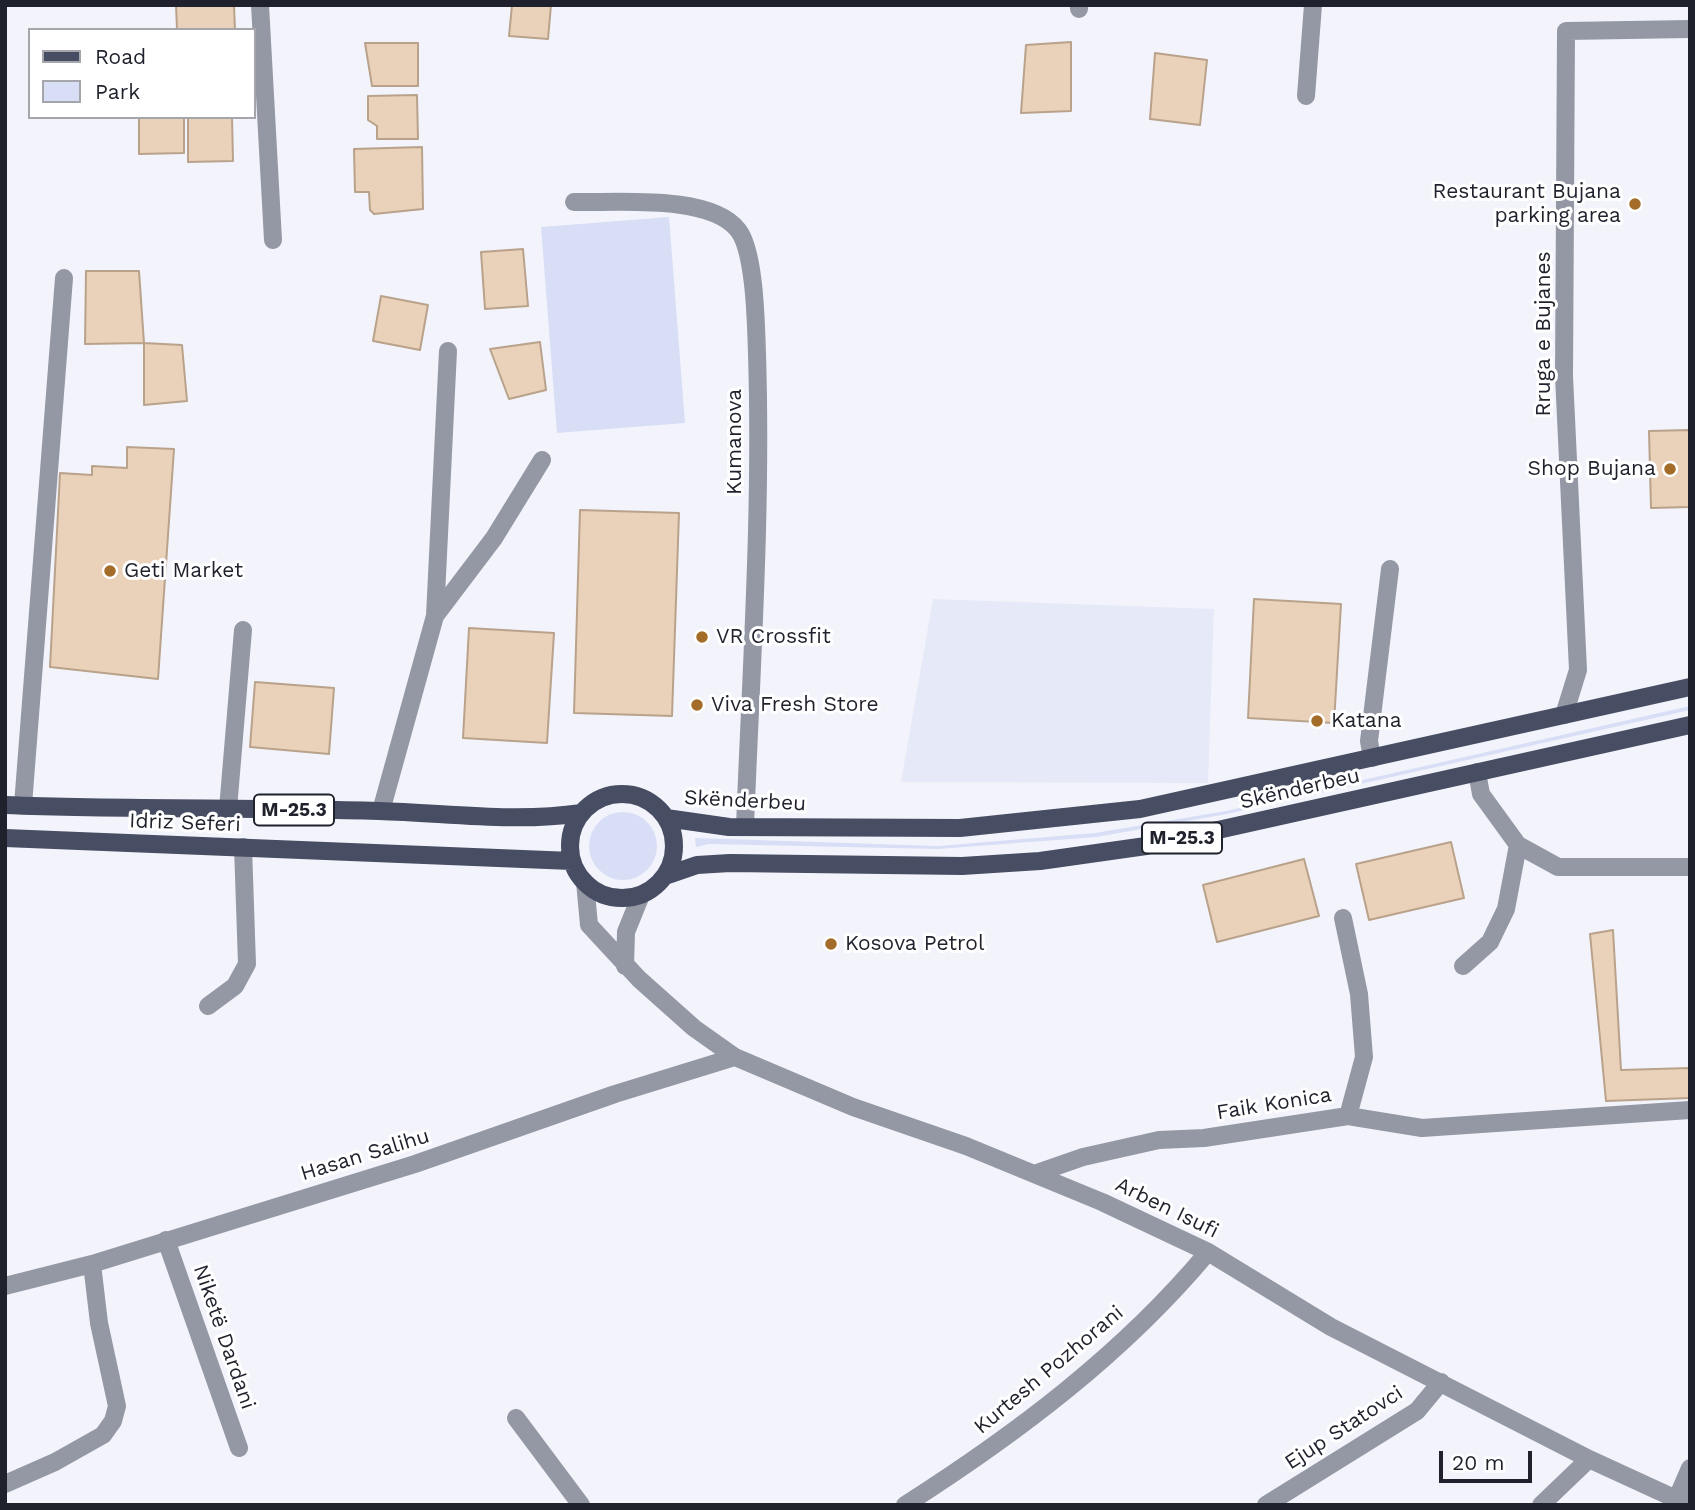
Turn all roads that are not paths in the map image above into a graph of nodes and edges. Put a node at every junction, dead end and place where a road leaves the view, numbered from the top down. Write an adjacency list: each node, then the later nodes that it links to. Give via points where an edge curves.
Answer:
1 (260, 5): 6 (street)
2 (1312, 5): 4 (street)
3 (1690, 29): 14 (street, Rruga e Bujanes, via 1566,31 1564,376 1578,670)
4 (1306, 96)
5 (574, 202): 23 (street, Kumanova, via 681,205 719,216 737,228 746,244 755,311 760,452)
6 (273, 240)
7 (64, 278): 18 (street, Idriz Seferi)
8 (448, 351): 11 (street)
9 (542, 460): 11 (street, via 494,538)
10 (1391, 569): 16 (street, via 1369,741)
11 (435, 616): 20 (street)
12 (243, 630): 19 (street)
13 (1690, 687): 14 (main road, Skënderbeu / M-25.3)
14 (1564, 715): 16 (main road, Skënderbeu / M-25.3)
15 (1690, 725): 17 (main road, Skënderbeu / M-25.3)
16 (1372, 758): 23 (main road, Skënderbeu / M-25.3, via 1140,809 960,828)
17 (1477, 772): 25 (street, via 1481,794); 29 (main road, Skënderbeu / M-25.3, via 1146,846 1040,862 962,866 730,863 697,865)
18 (14, 805): 19 (main road, Idriz Seferi / M-25.3)
19 (228, 809): 20 (main road, Idriz Seferi / M-25.3)
20 (381, 811): 21 (main road, Idriz Seferi / M-25.3, via 491,818)
21 (582, 813): 22 (main road, M-25.3, via 604,797 632,795 657,807); 27 (main road, via 570,841)
22 (666, 818): 23 (main road, Skënderbeu / M-25.3); 29 (main road, via 674,847)
23 (745, 827)
24 (5, 838): 26 (main road, Idriz Seferi / M-25.3)
25 (1518, 845): 28 (street, via 1558,867); 33 (street, via 1506,909 1490,942)
26 (243, 847): 27 (main road, Idriz Seferi / M-25.3); 35 (street, via 247,964 235,986)
27 (572, 861): 30 (main road)
28 (1690, 867)
29 (665, 876): 31 (main road, M-25.3)
30 (585, 882): 31 (main road, via 611,897); 34 (street, Arben Isufi, via 589,925)
31 (641, 895): 34 (street, via 626,932)
32 (1343, 918): 38 (street, via 1359,993 1364,1057)
33 (1463, 965)
34 (625, 966): 36 (street, Arben Isufi, via 694,1028)
35 (208, 1006)
36 (735, 1057): 39 (street, Arben Isufi, via 853,1107); 40 (street, Hasan Salihu, via 415,1164)
37 (1690, 1110): 38 (street, Faik Konica, via 1422,1128)
38 (1348, 1116): 39 (street, Faik Konica, via 1205,1138 1159,1140 1083,1157)
39 (1037, 1174): 41 (street, Arben Isufi)
40 (166, 1240): 42 (street, Hasan Salihu); 46 (street, Niketë Dardani)
41 (1208, 1252): 44 (street, Arben Isufi, via 1331,1327); 52 (street, Kurtesh Pozhorani, via 1175,1291 1060,1395 977,1459)
42 (92, 1264): 43 (street, Hasan Salihu); 49 (street, via 117,1406 113,1421 103,1435)
43 (5, 1286)
44 (1441, 1382): 47 (street, Arben Isufi); 53 (street, Ejup Statovci, via 1417,1411)
45 (516, 1418): 51 (street)
46 (239, 1448)
47 (1589, 1460): 50 (street, Arben Isufi); 54 (street)
48 (1690, 1468): 50 (street)
49 (5, 1483)
50 (1683, 1502)
51 (581, 1505)
52 (905, 1505)
53 (1266, 1505)
54 (1541, 1505)

